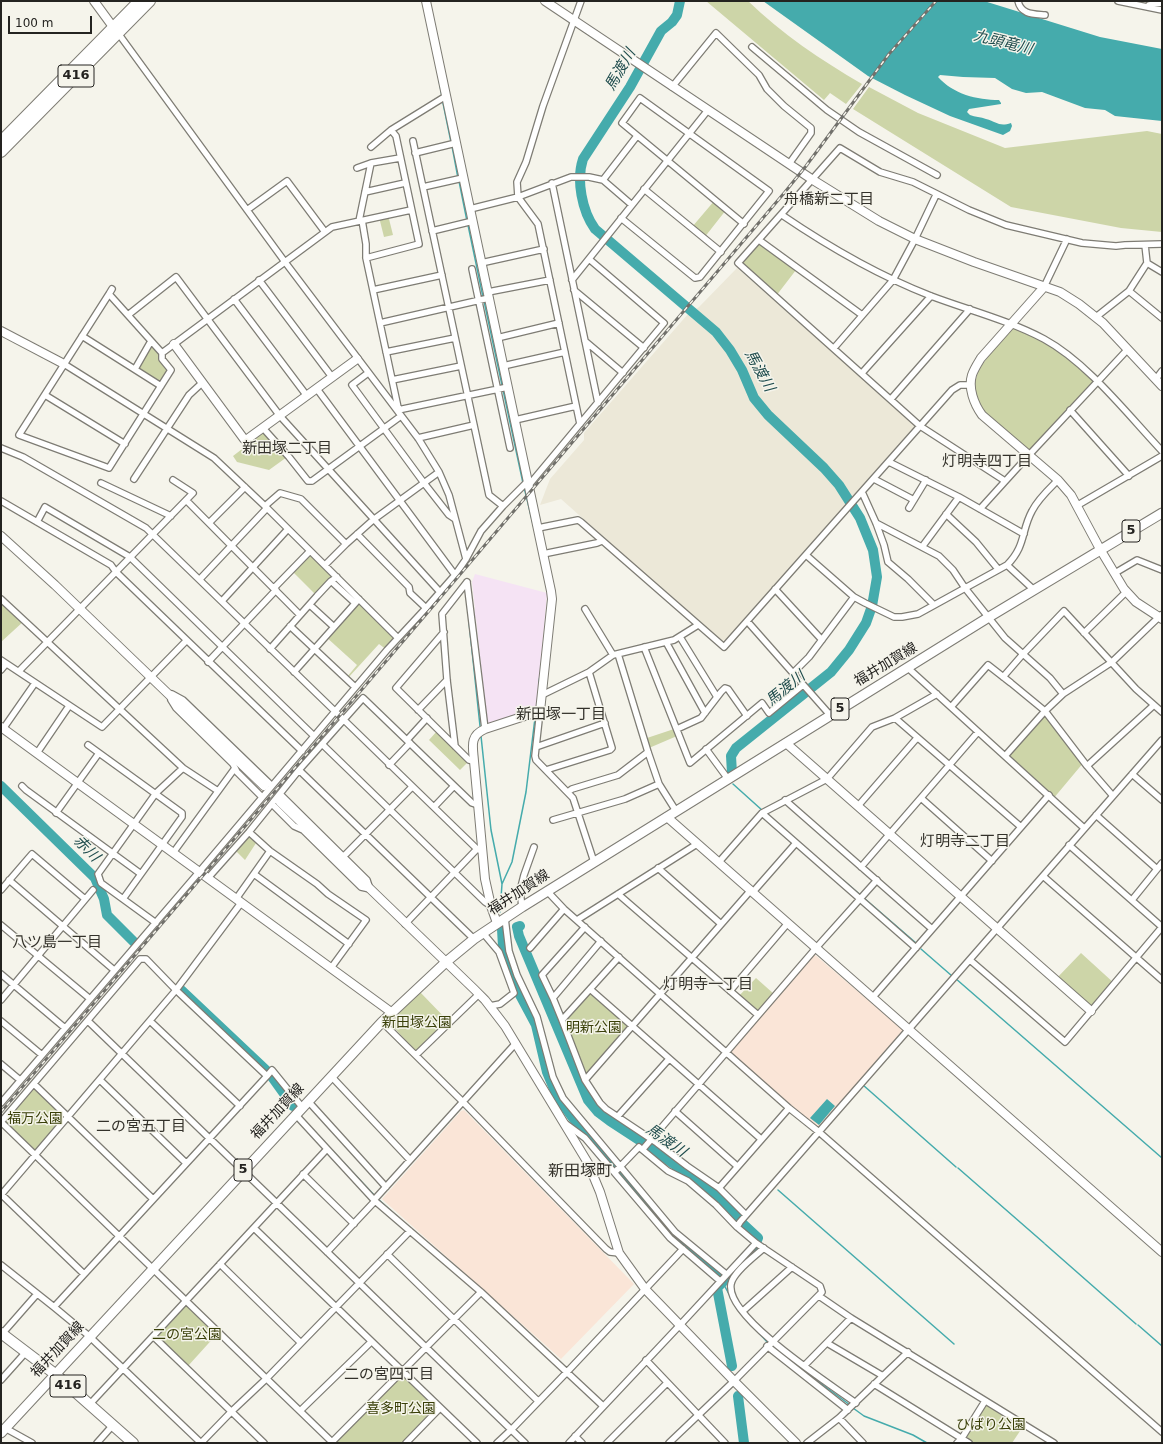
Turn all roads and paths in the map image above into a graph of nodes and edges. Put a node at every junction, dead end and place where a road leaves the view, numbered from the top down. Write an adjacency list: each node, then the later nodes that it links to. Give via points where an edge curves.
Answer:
1 (94, 1): 15 (street)
2 (139, 1): 15 (highway, 416)
3 (150, 1): 15 (highway, 416)
4 (426, 1): 18 (street)
5 (545, 1): 14 (street)
6 (581, 1): 14 (street)
7 (1018, 1): 13 (street, via 1024,11)
8 (1118, 1): 11 (street)
9 (1141, 1): 11 (street)
10 (1162, 3): 11 (street)
11 (1149, 6): 12 (street)
12 (1162, 10)
13 (1045, 15)
14 (574, 20): 17 (street); 44 (street, via 517,182)
15 (116, 31): 23 (highway, 416); 27 (highway, 416); 47 (street)
16 (752, 47): 34 (street, via 827,110 859,132)
17 (672, 87): 19 (street); 32 (street, via 716,33 759,75 767,89 784,106 812,128)
18 (446, 96): 20 (street); 25 (street)
19 (708, 110): 21 (street); 32 (street)
20 (391, 130): 26 (street); 29 (street, via 396,136)
21 (690, 133): 22 (street, via 640,98 622,123); 30 (street); 53 (street, via 769,191)
22 (637, 136): 30 (street); 36 (street)
23 (1, 141)
24 (413, 141): 28 (street)
25 (453, 144): 28 (street); 35 (street)
26 (371, 147)
27 (1, 152)
28 (415, 153): 40 (street)
29 (400, 158): 31 (street); 38 (street)
30 (668, 160): 41 (street); 53 (street)
31 (371, 164): 33 (street); 42 (street)
32 (789, 164): 37 (street)
33 (357, 168)
34 (937, 175)
35 (460, 178): 40 (street); 46 (street)
36 (603, 180): 39 (street, via 571,177); 45 (street)
37 (813, 180): 43 (street, via 840,148 880,172 913,182); 49 (street); 56 (street)
38 (405, 183): 42 (street); 48 (street)
39 (552, 184): 44 (street); 73 (street)
40 (423, 187): 54 (street)
41 (644, 189): 45 (street); 62 (street)
42 (365, 192): 51 (street)
43 (936, 195): 56 (street); 57 (street, via 1006,225)
44 (518, 196): 46 (street); 61 (street, via 538,224)
45 (632, 205): 50 (street)
46 (470, 209): 52 (street)
47 (247, 210): 55 (street, via 287,181); 65 (street)
48 (410, 210): 51 (street); 63 (street, via 419,244)
49 (782, 215): 58 (street); 74 (street, via 823,243)
50 (621, 218): 62 (street, via 695,278 700,277); 64 (street)
51 (360, 221): 55 (street, via 332,227); 63 (street, via 366,244)
52 (469, 222): 54 (street); 66 (street)
53 (744, 224): 62 (street)
54 (432, 231): 70 (street)
55 (325, 232): 65 (street)
56 (915, 239): 74 (street); 75 (street)
57 (1067, 239): 60 (street, via 1116,246); 75 (street)
58 (760, 240): 85 (street); 100 (street, via 738,263)
59 (1162, 244): 60 (street)
60 (1146, 245): 67 (street)
61 (544, 249): 66 (street); 72 (street)
62 (721, 252)
63 (366, 258): 76 (street)
64 (588, 259): 73 (street); 99 (street, via 664,323)
65 (285, 262): 71 (street); 105 (street)
66 (481, 263): 80 (street)
67 (1147, 263): 69 (street); 78 (street)
68 (472, 269): 80 (street)
69 (1162, 272)
70 (442, 275): 76 (street); 82 (street)
71 (260, 280): 81 (street); 114 (street)
72 (550, 280): 80 (street); 90 (street)
73 (572, 280): 77 (street)
74 (893, 280): 79 (street); 85 (street)
75 (1044, 287): 86 (street, via 1069,297); 91 (street)
76 (373, 290): 89 (street)
77 (574, 290): 97 (street); 99 (street)
78 (1129, 291): 86 (street); 88 (street)
79 (931, 296): 83 (street); 113 (street)
80 (485, 298): 82 (street); 95 (street); 122 (street)
81 (234, 299): 87 (street); 125 (street)
82 (449, 308): 89 (street); 94 (street)
83 (970, 309): 91 (street); 127 (street)
84 (128, 315): 87 (street, via 176,278); 93 (street, via 110,291); 96 (street)
85 (862, 315): 100 (street)
86 (1096, 317): 101 (street)
87 (207, 318): 98 (street); 133 (street)
88 (1162, 318)
89 (380, 323): 102 (street)
90 (559, 323): 95 (street); 103 (street)
91 (1012, 324): 117 (street, via 1044,339 1066,354); 119 (street, via 981,358 972,375)
92 (1, 331): 106 (street)
93 (82, 336): 106 (street); 109 (street)
94 (455, 338): 102 (street); 107 (street)
95 (497, 338): 108 (street)
96 (151, 341): 104 (street); 109 (street)
97 (585, 341): 112 (street); 128 (street)
98 (174, 344): 104 (street); 118 (street)
99 (644, 348): 112 (street)
100 (834, 348): 113 (street)
101 (1128, 349): 115 (street); 117 (street)
102 (386, 352): 116 (street)
103 (565, 352): 108 (street); 129 (street)
104 (162, 353): 120 (street, via 162,359 171,370)
105 (357, 359): 111 (street); 114 (street)
106 (64, 364): 124 (street); 132 (street)
107 (461, 366): 116 (street); 126 (street)
108 (503, 366): 122 (street)
109 (135, 369): 120 (street)
110 (1162, 371): 115 (street)
111 (368, 373): 131 (street); 140 (street, via 352,385)
112 (623, 373): 128 (street)
113 (862, 373): 127 (street)
114 (332, 377): 123 (street)
115 (1156, 379): 121 (street)
116 (392, 380): 131 (street)
117 (1097, 382): 130 (street); 146 (street)
118 (202, 383): 138 (street, via 189,395); 139 (street, via 244,439 249,439)
119 (971, 385): 137 (street, via 952,390); 147 (street, via 976,407 982,415)
120 (161, 386): 132 (street)
121 (1162, 386)
122 (503, 388): 126 (street); 134 (street); 145 (street)
123 (317, 389): 125 (street); 143 (street)
124 (44, 395): 142 (street); 142 (street, via 19,435 110,468)
125 (306, 396): 133 (street)
126 (468, 396): 131 (street); 136 (street)
127 (891, 399): 137 (street)
128 (598, 403): 135 (street)
129 (576, 406): 134 (street); 135 (street)
130 (1070, 410): 147 (street); 152 (street)
131 (400, 413): 140 (street); 141 (street)
132 (143, 414): 138 (street); 142 (street)
133 (280, 416): 139 (street); 150 (street)
134 (515, 420): 161 (street)
135 (580, 424): 161 (street)
136 (474, 425): 141 (street); 169 (street, via 489,495)
137 (920, 426): 149 (street); 158 (street)
138 (167, 428): 153 (street); 162 (street, via 214,458)
139 (263, 428): 150 (street, via 308,481)
140 (384, 428): 143 (street); 160 (street)
141 (418, 438): 151 (street)
142 (125, 444)
143 (360, 446): 150 (street); 166 (street)
144 (1, 448): 186 (street, via 23,456 146,528)
145 (510, 448)
146 (1162, 451)
147 (1029, 455): 157 (street); 158 (street)
148 (1162, 456): 152 (street)
149 (889, 462): 154 (street); 156 (street)
150 (328, 470): 178 (street)
151 (438, 472): 160 (street); 177 (street, via 449,495)
152 (1129, 476): 170 (street)
153 (134, 479)
154 (874, 479): 163 (street); 167 (street)
155 (173, 480): 165 (street, via 194,492)
156 (926, 480): 164 (street); 167 (street)
157 (1058, 480): 170 (street); 185 (street, via 1043,494 1031,512)
158 (1005, 481): 173 (street)
159 (101, 483): 175 (street)
160 (424, 483): 166 (street); 177 (street)
161 (526, 484): 169 (street); 182 (street)
162 (245, 487): 171 (street); 180 (street)
163 (862, 492): 181 (street); 195 (street)
164 (959, 497): 173 (street); 174 (street)
165 (186, 500): 175 (street); 180 (street)
166 (400, 500): 178 (street); 205 (street)
167 (914, 500): 172 (street)
168 (1, 501): 179 (street)
169 (503, 506): 197 (street, via 481,532)
170 (1078, 506): 192 (street)
171 (266, 507): 183 (street); 189 (street, via 280,493 301,499); 190 (street)
172 (909, 508)
173 (980, 509): 185 (street)
174 (946, 514): 191 (street); 201 (street, via 976,542)
175 (171, 516): 186 (street)
176 (1160, 516): 192 (main road, 福井加賀線 / 5)
177 (455, 519): 197 (street)
178 (373, 520): 184 (street); 213 (street)
179 (37, 522): 196 (street, via 45,507); 203 (street, via 111,565)
180 (209, 523): 190 (street)
181 (876, 523): 191 (street); 220 (street, via 888,562)
182 (538, 528): 188 (street, via 578,520); 194 (street)
183 (288, 529): 193 (street); 200 (street)
184 (357, 534): 189 (street); 222 (street)
185 (1024, 534): 198 (street, via 1015,556)
186 (153, 535): 196 (street); 207 (street)
187 (1, 536): 221 (street)
188 (602, 541): 194 (street); 229 (street)
189 (346, 544): 199 (street)
190 (231, 546): 200 (street); 207 (street)
191 (922, 547): 209 (street, via 939,556 954,570)
192 (1100, 549): 204 (street); 212 (main road, 福井加賀線 / 5)
193 (310, 551): 199 (street); 210 (street)
194 (543, 554): 264 (street, via 552,599)
195 (806, 555): 211 (street); 215 (street)
196 (130, 557): 203 (street); 240 (street)
197 (466, 559): 205 (street)
198 (1007, 564): 201 (street); 212 (street)
199 (325, 565): 206 (street)
200 (253, 567): 210 (street); 217 (street)
201 (998, 569): 209 (street)
202 (1162, 570): 204 (street, via 1137,560)
203 (116, 572): 221 (street); 237 (street)
204 (1115, 573): 214 (street)
205 (455, 575): 213 (street)
206 (337, 577): 208 (street); 218 (street)
207 (200, 579): 217 (street)
208 (331, 581): 218 (street); 219 (street)
209 (965, 588): 220 (street); 225 (street)
210 (275, 589): 224 (street); 228 (street)
211 (775, 589): 227 (street); 236 (street)
212 (1034, 590): 225 (main road, 福井加賀線 / 5)
213 (440, 592): 222 (street)
214 (1126, 592): 226 (street, via 1136,602); 233 (street)
215 (854, 597): 220 (street, via 894,617 902,618 918,614); 236 (street)
216 (1, 599): 239 (street)
217 (222, 601): 228 (street)
218 (357, 601): 231 (street); 235 (street)
219 (310, 605): 224 (street); 231 (street)
220 (934, 605)
221 (80, 608): 239 (street); 255 (street)
222 (426, 608): 235 (street)
223 (585, 609): 245 (street)
224 (300, 614): 230 (street)
225 (989, 617): 244 (street, via 1005,638); 249 (main road, 福井加賀線 / 5)
226 (1161, 617): 248 (street)
227 (747, 621): 229 (street, via 724,647); 254 (street)
228 (243, 623): 240 (street); 242 (street)
229 (698, 625): 234 (street)
230 (290, 626): 242 (street); 243 (street)
231 (334, 627): 243 (street)
232 (444, 632): 257 (street); 270 (street, via 396,688); 283 (street, via 442,614 468,582)
233 (1084, 632): 244 (street, via 1064,611); 248 (street)
234 (680, 637): 238 (street); 265 (street)
235 (398, 638): 260 (street)
236 (822, 640): 254 (street)
237 (186, 641): 247 (street); 255 (street)
238 (666, 642): 241 (street); 275 (street)
239 (47, 643): 251 (street); 269 (street)
240 (222, 647): 247 (street); 286 (street)
241 (644, 647): 245 (street); 284 (street)
242 (270, 649): 252 (street)
243 (314, 649): 252 (street); 260 (street)
244 (1023, 654): 256 (street); 263 (street, via 1050,678)
245 (616, 655): 253 (street); 297 (street)
246 (3, 662): 250 (street); 251 (street)
247 (208, 662): 296 (street)
248 (1112, 662): 263 (street); 266 (street)
249 (908, 668): 262 (street); 276 (main road, 福井加賀線 / 5)
250 (1, 670)
251 (19, 671): 258 (street)
252 (294, 672): 273 (street)
253 (589, 672): 264 (street); 281 (street)
254 (793, 673): 259 (street)
255 (151, 676): 261 (street); 269 (street)
256 (1003, 676): 268 (street, via 988,665); 272 (street)
257 (448, 680): 270 (street); 293 (street)
258 (35, 683): 267 (street); 282 (street)
259 (803, 685): 276 (street); 277 (street, via 769,713 762,703)
260 (355, 688): 273 (street)
261 (165, 690): 306 (street, via 176,708); 315 (street)
262 (937, 694): 268 (street); 279 (street)
263 (1063, 694): 272 (street)
264 (542, 695): 271 (street)
265 (717, 696): 275 (street); 277 (street, via 725,688 728,689)
266 (1154, 705): 274 (street); 304 (street)
267 (70, 706): 269 (street, via 102,727); 298 (street)
268 (951, 707): 285 (street)
269 (119, 710): 305 (street)
270 (418, 710): 278 (street)
271 (540, 711): 283 (street); 294 (street)
272 (1045, 711): 300 (street); 304 (street)
273 (335, 712): 280 (street); 286 (street)
274 (1162, 712)
275 (705, 713): 284 (street, via 701,718)
276 (830, 715): 290 (main road, 福井加賀線 / 5)
277 (746, 716): 295 (street)
278 (427, 718): 289 (street); 293 (street)
279 (895, 718): 287 (street); 311 (street, via 872,727)
280 (344, 720): 289 (street, via 363,698); 291 (street); 302 (street)
281 (605, 723): 294 (street); 308 (street, via 612,748 610,750)
282 (2, 728): 298 (street)
283 (485, 729): 301 (street, via 474,737)
284 (677, 729): 295 (street, via 690,763)
285 (978, 732): 300 (street); 303 (street)
286 (314, 736): 296 (street)
287 (917, 738): 303 (street); 330 (street)
288 (1162, 740): 309 (street)
289 (408, 741): 302 (street); 317 (street)
290 (786, 743): 310 (main road, 福井加賀線 / 5); 311 (street)
291 (322, 744): 307 (street); 332 (street)
292 (88, 745): 299 (street)
293 (455, 746): 301 (street, via 468,760)
294 (536, 747): 308 (street, via 536,760)
295 (706, 749): 310 (street)
296 (302, 751): 315 (street)
297 (648, 752): 313 (street); 319 (street, via 618,775)
298 (37, 753): 312 (street)
299 (99, 753): 312 (street); 320 (street)
300 (1005, 756): 321 (street)
301 (474, 761): 329 (street)
302 (390, 765): 316 (street)
303 (950, 765): 325 (street); 341 (street)
304 (1087, 766): 322 (street)
305 (183, 768): 318 (street); 320 (street)
306 (235, 768): 318 (street); 323 (street)
307 (299, 770): 324 (street); 344 (street)
308 (546, 770): 319 (street)
309 (1132, 774): 322 (street); 327 (street)
310 (728, 779): 333 (main road, 福井加賀線 / 5)
311 (827, 780): 326 (street); 330 (street)
312 (77, 783): 334 (street); 340 (street)
313 (659, 784): 333 (street); 335 (street, via 625,799)
314 (22, 786): 334 (street)
315 (268, 786): 323 (street)
316 (412, 786): 331 (street); 332 (street)
317 (454, 786): 329 (street, via 472,803); 331 (street)
318 (218, 791): 354 (street)
319 (568, 792): 335 (street)
320 (156, 793): 340 (street); 348 (street, via 182,813)
321 (1049, 795): 341 (street); 342 (street)
322 (1113, 796): 337 (street)
323 (262, 797): 363 (street)
324 (280, 798): 328 (street); 355 (street); 371 (street)
325 (921, 798): 345 (street); 356 (street)
326 (785, 800): 336 (street); 360 (street)
327 (1162, 800)
328 (272, 804): 343 (street); 371 (street, via 361,887)
329 (478, 805): 351 (street)
330 (858, 806): 345 (street)
331 (434, 807): 351 (street)
332 (390, 810): 344 (street); 364 (street)
333 (676, 811): 338 (main road, 福井加賀線 / 5)
334 (56, 813): 353 (street)
335 (578, 813): 339 (street); 357 (street)
336 (762, 813): 346 (street); 358 (street)
337 (1096, 815): 342 (street); 362 (street)
338 (667, 817): 347 (street); 357 (main road, 福井加賀線 / 5)
339 (553, 820)
340 (134, 824): 348 (street); 353 (street)
341 (1021, 827): 356 (street)
342 (1084, 828): 349 (street)
343 (249, 832): 352 (street); 368 (street)
344 (365, 834): 355 (street); 378 (street)
345 (890, 834): 360 (street); 377 (street)
346 (796, 843): 375 (street); 381 (street)
347 (697, 844): 358 (street); 361 (street)
348 (161, 845): 354 (street); 365 (street)
349 (1069, 845): 367 (street); 382 (street)
350 (534, 847): 385 (street, via 520,891)
351 (480, 850): 364 (street); 384 (street)
352 (270, 851): 366 (street); 402 (street, via 366,920)
353 (112, 853): 365 (street); 380 (street, via 98,874 101,883)
354 (173, 854): 363 (street)
355 (344, 856): 371 (street, via 368,880)
356 (992, 861): 377 (street)
357 (594, 862): 374 (main road, 福井加賀線 / 5)
358 (719, 862): 375 (street)
359 (1162, 863): 362 (street)
360 (861, 867): 370 (street)
361 (658, 868): 376 (street); 392 (street)
362 (1157, 869): 382 (street)
363 (199, 872): 368 (street); 389 (street)
364 (455, 873): 378 (street); 384 (street)
365 (141, 874): 380 (street)
366 (254, 874): 383 (street); 402 (street)
367 (1043, 876): 398 (street); 409 (street)
368 (208, 878): 383 (street)
369 (9, 880): 372 (street); 379 (street, via 32,854); 394 (street)
370 (877, 880): 381 (street); 397 (street)
371 (370, 889): 391 (street)
372 (1, 890)
373 (93, 890): 379 (street)
374 (549, 890): 385 (main road, 福井加賀線 / 5); 386 (street)
375 (752, 891): 390 (street); 392 (street)
376 (618, 894): 387 (street); 408 (street)
377 (961, 897): 397 (street); 398 (street)
378 (431, 898): 391 (street); 400 (street)
379 (85, 899): 394 (street)
380 (123, 899): 389 (street)
381 (860, 899): 404 (street); 405 (street)
382 (1132, 900): 396 (street)
383 (238, 901): 412 (street); 418 (street)
384 (491, 906): 388 (street)
385 (522, 907): 388 (main road, 福井加賀線 / 5)
386 (564, 909): 387 (street); 403 (street)
387 (577, 920): 395 (street)
388 (501, 921): 399 (main road, 福井加賀線 / 5); 472 (street, via 523,990 537,1017 553,1077 563,1098)
389 (156, 922): 413 (street)
390 (788, 923): 404 (street); 419 (street)
391 (405, 924): 411 (street)
392 (721, 924): 408 (street)
393 (1, 925): 406 (street)
394 (63, 926): 406 (street); 413 (street)
395 (584, 926): 401 (street); 424 (street, via 542,975)
396 (1162, 927): 409 (street)
397 (932, 929): 405 (street)
398 (997, 929): 410 (street); 427 (street)
399 (483, 933): 400 (main road, 福井加賀線 / 5); 426 (street, via 499,952 514,993 500,1004)
400 (474, 939): 411 (main road, 福井加賀線 / 5)
401 (602, 941): 407 (street); 424 (street)
402 (349, 944): 412 (street)
403 (530, 948)
404 (816, 948): 422 (street); 429 (street)
405 (916, 948): 422 (street)
406 (38, 956): 416 (street); 423 (street)
407 (619, 957): 417 (street); 420 (street)
408 (692, 958): 419 (street); 420 (street)
409 (1136, 958): 415 (street); 427 (street)
410 (970, 960): 427 (street, via 1065,1042); 437 (street)
411 (446, 962): 421 (street); 428 (main road, 福井加賀線 / 5)
412 (331, 968): 428 (street)
413 (114, 970): 423 (street)
414 (1, 974): 416 (street)
415 (1162, 980)
416 (14, 985): 425 (street); 436 (street)
417 (590, 989): 430 (street); 435 (street)
418 (176, 990): 431 (street, via 146,959 140,959); 432 (street); 445 (street)
419 (730, 991): 429 (street)
420 (661, 993): 435 (street); 439 (street)
421 (479, 994): 426 (street); 442 (street)
422 (873, 997): 437 (street)
423 (89, 998): 436 (street)
424 (553, 998): 430 (street)
425 (1, 1000)
426 (490, 1006): 438 (street)
427 (1091, 1011)
428 (391, 1012): 434 (main road, 福井加賀線 / 5)
429 (758, 1015): 439 (street)
430 (562, 1020): 449 (street)
431 (88, 1021): 440 (street); 450 (street)
432 (150, 1021): 440 (street); 455 (street)
433 (1, 1022): 441 (street)
434 (382, 1022): 442 (street); 446 (main road, 福井加賀線 / 5)
435 (632, 1026): 443 (street); 449 (street)
436 (65, 1028): 441 (street)
437 (909, 1030): 463 (street); 492 (street)
438 (516, 1043): 452 (street); 462 (street)
439 (726, 1052): 451 (street); 456 (street)
440 (122, 1054): 448 (street); 464 (street)
441 (42, 1055): 447 (street)
442 (416, 1055): 452 (street)
443 (669, 1059): 451 (street); 460 (street)
444 (1, 1064): 447 (street)
445 (267, 1076): 454 (street, via 272,1070); 455 (street)
446 (331, 1076): 454 (main road, 福井加賀線 / 5); 470 (street)
447 (20, 1080): 453 (street)
448 (100, 1080): 459 (street); 471 (street)
449 (585, 1080): 460 (street, via 600,1103)
450 (34, 1084): 459 (street); 461 (street)
451 (698, 1084): 457 (street); 466 (street)
452 (463, 1102): 470 (street); 493 (street, via 606,1249)
453 (1, 1103)
454 (305, 1104): 458 (main road, 福井加賀線 / 5); 477 (street)
455 (240, 1106): 464 (street)
456 (789, 1108): 463 (street); 466 (street)
457 (675, 1111): 465 (street); 473 (street)
458 (295, 1114): 467 (street); 474 (main road, 福井加賀線 / 5)
459 (68, 1116): 469 (street); 480 (street)
460 (618, 1116): 465 (street)
461 (1, 1122): 469 (street)
462 (564, 1123): 475 (street, via 585,1138); 493 (street, via 588,1163)
463 (819, 1132): 483 (street); 551 (street)
464 (209, 1139): 471 (street); 474 (street)
465 (651, 1139): 468 (street); 478 (street)
466 (761, 1139): 473 (street)
467 (326, 1149): 476 (street); 481 (street)
468 (643, 1149): 472 (street, via 639,1147); 483 (street, via 668,1172 688,1181 716,1205)
469 (35, 1155): 479 (street); 487 (street)
470 (410, 1160): 477 (street)
471 (186, 1163): 480 (street)
472 (621, 1166): 475 (street); 500 (street, via 675,1232)
473 (738, 1166): 478 (street)
474 (243, 1171): 482 (street); 498 (main road, 福井加賀線 / 5)
475 (615, 1172): 490 (street)
476 (303, 1174): 482 (street); 484 (street)
477 (386, 1187): 481 (street)
478 (719, 1188): 483 (street)
479 (1, 1195): 499 (street)
480 (153, 1199): 487 (street)
481 (375, 1201): 484 (street); 486 (street)
482 (276, 1203): 485 (street); 491 (street)
483 (742, 1221): 488 (street)
484 (354, 1224): 491 (street)
485 (254, 1228): 495 (street); 509 (street)
486 (410, 1231): 494 (street); 504 (street)
487 (118, 1236): 498 (street); 499 (street)
488 (756, 1243): 489 (street); 500 (street)
489 (764, 1248): 497 (street); 510 (street, via 733,1277 730,1290)
490 (682, 1249): 501 (street); 503 (street)
491 (327, 1252): 502 (street)
492 (1162, 1252)
493 (619, 1253): 503 (street)
494 (387, 1254): 502 (street); 512 (street)
495 (220, 1264): 507 (street); 517 (street)
496 (1, 1265): 505 (street)
497 (792, 1267): 506 (street, via 822,1287); 510 (street)
498 (152, 1269): 507 (street); 515 (main road, 福井加賀線 / 5)
499 (84, 1274): 508 (street)
500 (726, 1274): 501 (street)
501 (720, 1281): 513 (street)
502 (359, 1283): 509 (street); 522 (street)
503 (645, 1289): 513 (street); 529 (street)
504 (481, 1292): 512 (street); 529 (street)
505 (37, 1294): 508 (street); 514 (street)
506 (819, 1296): 511 (street); 519 (street)
507 (186, 1301): 516 (street); 532 (street)
508 (54, 1307): 515 (street)
509 (336, 1307): 517 (street); 518 (street)
510 (743, 1311): 519 (street)
511 (851, 1318): 520 (street); 524 (street)
512 (454, 1319): 522 (street); 537 (street)
513 (680, 1325): 525 (street); 534 (street)
514 (1, 1334): 523 (highway, 416)
515 (89, 1336): 527 (street); 530 (main road, 福井加賀線 / 5)
516 (154, 1336): 527 (street); 544 (street)
517 (301, 1342): 532 (street)
518 (372, 1342): 528 (street); 545 (street)
519 (772, 1342): 521 (street); 526 (street)
520 (827, 1344): 526 (street); 531 (street)
521 (767, 1346): 534 (street); 543 (street)
522 (426, 1348): 528 (street); 549 (street)
523 (26, 1352): 530 (highway, 416); 533 (street)
524 (908, 1352): 531 (street); 538 (street)
525 (646, 1360): 535 (street); 541 (street)
526 (804, 1366): 539 (street)
527 (124, 1369): 540 (street); 557 (street)
528 (402, 1371): 542 (street); 559 (street)
529 (567, 1372): 537 (street); 541 (street)
530 (55, 1374): 540 (highway, 416); 550 (main road, 福井加賀線 / 5)
531 (883, 1376): 536 (street)
532 (266, 1379): 544 (street); 545 (street)
533 (1, 1380)
534 (734, 1381): 546 (street); 569 (street)
535 (667, 1383): 546 (street); 566 (street)
536 (874, 1384): 539 (street); 553 (street)
537 (538, 1401): 549 (street)
538 (985, 1401): 553 (street); 573 (street)
539 (856, 1403): 543 (street)
540 (90, 1404): 548 (highway, 416)
541 (603, 1406): 552 (street)
542 (440, 1408): 560 (street); 561 (street)
543 (848, 1410): 547 (street)
544 (232, 1411): 557 (street); 558 (street)
545 (300, 1411): 559 (street)
546 (698, 1415): 567 (street); 568 (street)
547 (839, 1418): 570 (street); 571 (street)
548 (113, 1425): 555 (street); 556 (highway, 416)
549 (512, 1429): 562 (street); 563 (street)
550 (3, 1430): 554 (street)
551 (1162, 1432)
552 (575, 1436): 564 (street); 565 (street)
553 (959, 1441): 572 (street)
554 (32, 1443)
555 (97, 1443)
556 (133, 1443)
557 (201, 1443)
558 (264, 1443)
559 (332, 1443)
560 (406, 1443)
561 (477, 1443)
562 (497, 1443)
563 (526, 1443)
564 (569, 1443)
565 (582, 1443)
566 (607, 1443)
567 (669, 1443)
568 (725, 1443)
569 (796, 1443)
570 (807, 1443)
571 (863, 1443)
572 (969, 1443)
573 (1054, 1443)

